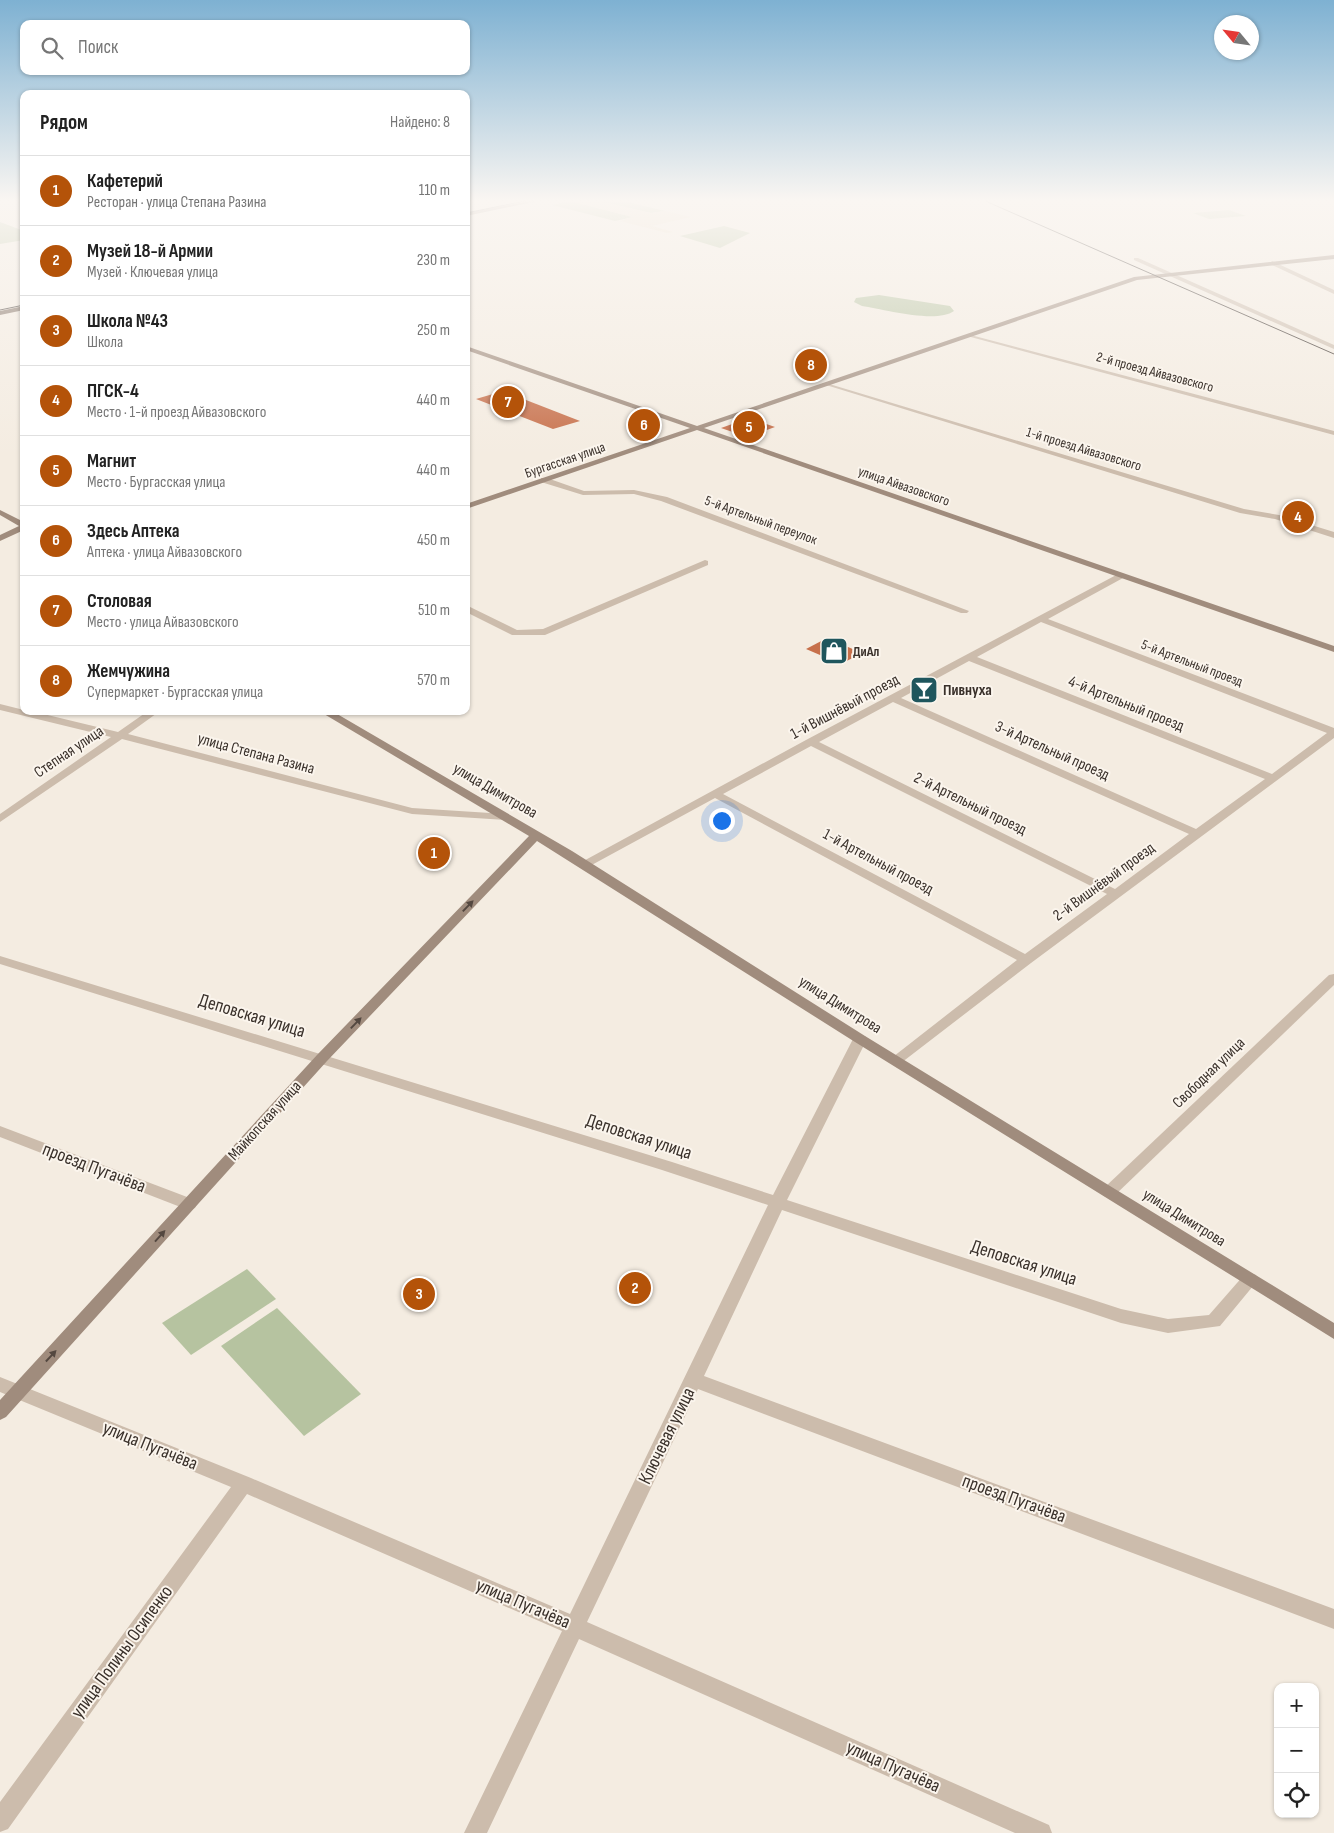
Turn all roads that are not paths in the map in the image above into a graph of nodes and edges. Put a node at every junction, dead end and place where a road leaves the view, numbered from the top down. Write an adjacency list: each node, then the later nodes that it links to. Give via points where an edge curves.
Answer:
1 (1114, 286): 9 (street, Бургасская улица)
2 (1193, 286): 10 (street)
3 (1320, 286): 4 (street)
4 (1334, 292)
5 (20, 302): 6 (main road)
6 (0, 306)
7 (20, 309): 8 (main road)
8 (0, 313)
9 (968, 335): 12 (street, Бургасская улица); 14 (street, 2-й проезд Айвазовского)
10 (1334, 347)
11 (470, 349): 13 (street, улица Айвазовского)
12 (828, 384): 13 (street, Бургасская улица); 20 (street, 1-й проезд Айвазовского, via 1243,511 1276,517)
13 (695, 428): 15 (street, Бургасская улица); 23 (street, улица Айвазовского)
14 (1334, 433)
15 (544, 480): 16 (street, Бургасская улица); 25 (street, 5-й Артельный переулок, via 583,493 634,492 664,499)
16 (470, 506)
17 (0, 512): 18 (street)
18 (20, 524)
19 (20, 528): 21 (street)
20 (1334, 535)
21 (0, 538)
22 (705, 563): 24 (street, via 545,632 515,633)
23 (1120, 576): 26 (street, 1-й Вишнёвый проезд); 27 (street, улица Айвазовского)
24 (470, 610)
25 (964, 611)
26 (1040, 619): 28 (street, 1-й Вишнёвый проезд); 35 (street, 5-й Артельный проезд)
27 (1334, 649)
28 (968, 657): 29 (street, 1-й Вишнёвый проезд); 38 (street, 4-й Артельный проезд)
29 (893, 698): 37 (street, 1-й Вишнёвый проезд); 42 (street, 3-й Артельный проезд)
30 (0, 706): 31 (street, улица Степана Разина)
31 (20, 711)
32 (37, 715): 36 (street, улица Степана Разина)
33 (149, 715): 36 (street, Степная улица)
34 (331, 715): 40 (street, улица Димитрова)
35 (1334, 732): 38 (street, 2-й Вишнёвый проезд)
36 (122, 736): 40 (street, улица Степана Разина, via 412,811); 41 (street, Степная улица)
37 (810, 742): 39 (street, 1-й Вишнёвый проезд); 45 (street, 2-й Артельный проезд)
38 (1273, 778): 42 (street, 2-й Вишнёвый проезд)
39 (715, 794): 44 (street, 1-й Вишнёвый проезд); 47 (street, 1-й Артельный проезд)
40 (506, 817): 43 (street, улица Димитрова)
41 (0, 819)
42 (1198, 834): 45 (street, 2-й Вишнёвый проезд)
43 (536, 835): 44 (street, улица Димитрова); 50 (street, Майкопская улица, one-way to 43)
44 (584, 864): 49 (street, улица Димитрова)
45 (1116, 894): 47 (street, 2-й Вишнёвый проезд)
46 (0, 960): 50 (street, Деповская улица)
47 (1026, 960): 51 (street, 2-й Вишнёвый проезд)
48 (1334, 978): 53 (street, Свободная улица)
49 (860, 1039): 51 (street, улица Димитрова); 54 (street, Ключевая улица)
50 (322, 1058): 54 (street, Деповская улица); 55 (street, Майкопская улица)
51 (896, 1060): 53 (street, улица Димитрова)
52 (0, 1131): 55 (street, проезд Пугачёва)
53 (1109, 1192): 56 (street, улица Димитрова)
54 (778, 1203): 56 (street, Деповская улица, via 1121,1316 1168,1326 1214,1321); 58 (street, Ключевая улица)
55 (189, 1204): 59 (street, Майкопская улица, one-way to 55)
56 (1250, 1280): 57 (street, улица Димитрова)
57 (1334, 1332)
58 (694, 1380): 62 (street, проезд Пугачёва); 63 (street, Ключевая улица)
59 (9, 1388): 60 (street, Майкопская улица); 61 (street, улица Пугачёва)
60 (0, 1412)
61 (244, 1484): 63 (street, улица Пугачёва); 64 (street, улица Полины Осипенко)
62 (1334, 1619)
63 (574, 1626): 65 (street, Ключевая улица); 66 (street, улица Пугачёва)
64 (0, 1821)
65 (474, 1833)
66 (1041, 1833)

